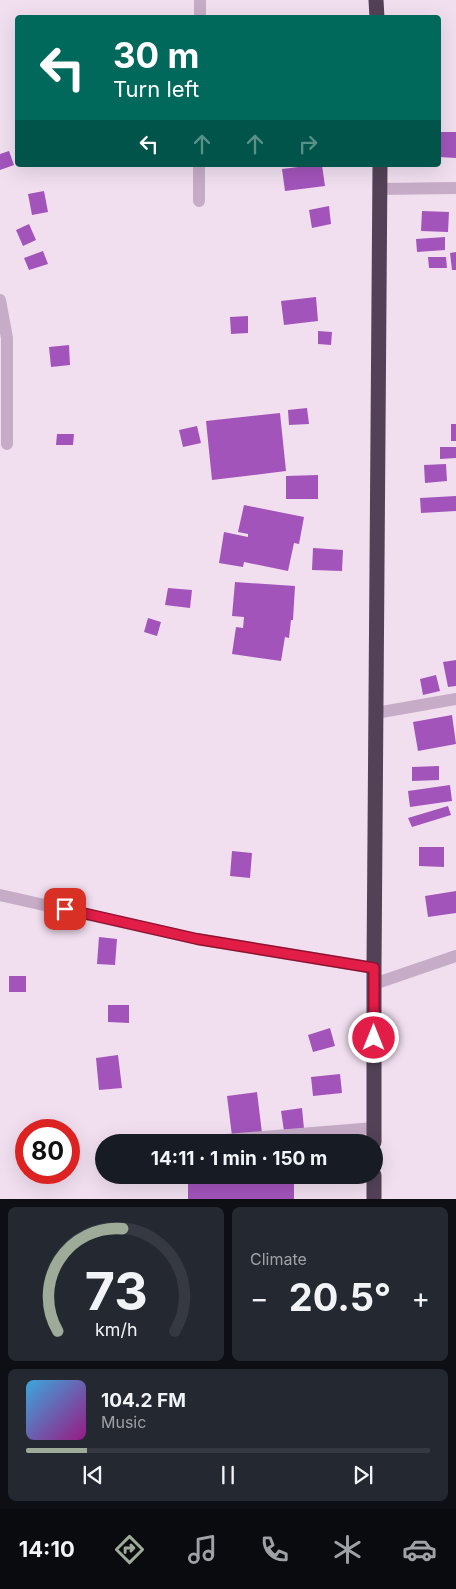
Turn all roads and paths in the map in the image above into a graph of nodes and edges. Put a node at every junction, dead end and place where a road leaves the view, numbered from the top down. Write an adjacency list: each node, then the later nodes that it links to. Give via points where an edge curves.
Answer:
1 (200, 0): 3 (street)
2 (376, 0): 4 (highway)
3 (200, 15)
4 (377, 15)
5 (199, 167): 9 (street)
6 (380, 167): 8 (highway)
7 (456, 188): 8 (street)
8 (380, 189): 13 (highway)
9 (199, 201)
10 (0, 300): 11 (street, via 8,338)
11 (7, 444)
12 (456, 699): 13 (street)
13 (376, 713): 16 (highway)
14 (0, 895): 16 (street, via 197,939)
15 (456, 956): 17 (street)
16 (374, 968): 17 (highway)
17 (374, 984): 18 (highway)
18 (374, 1134)
19 (374, 1184): 20 (highway)
20 (374, 1199)

